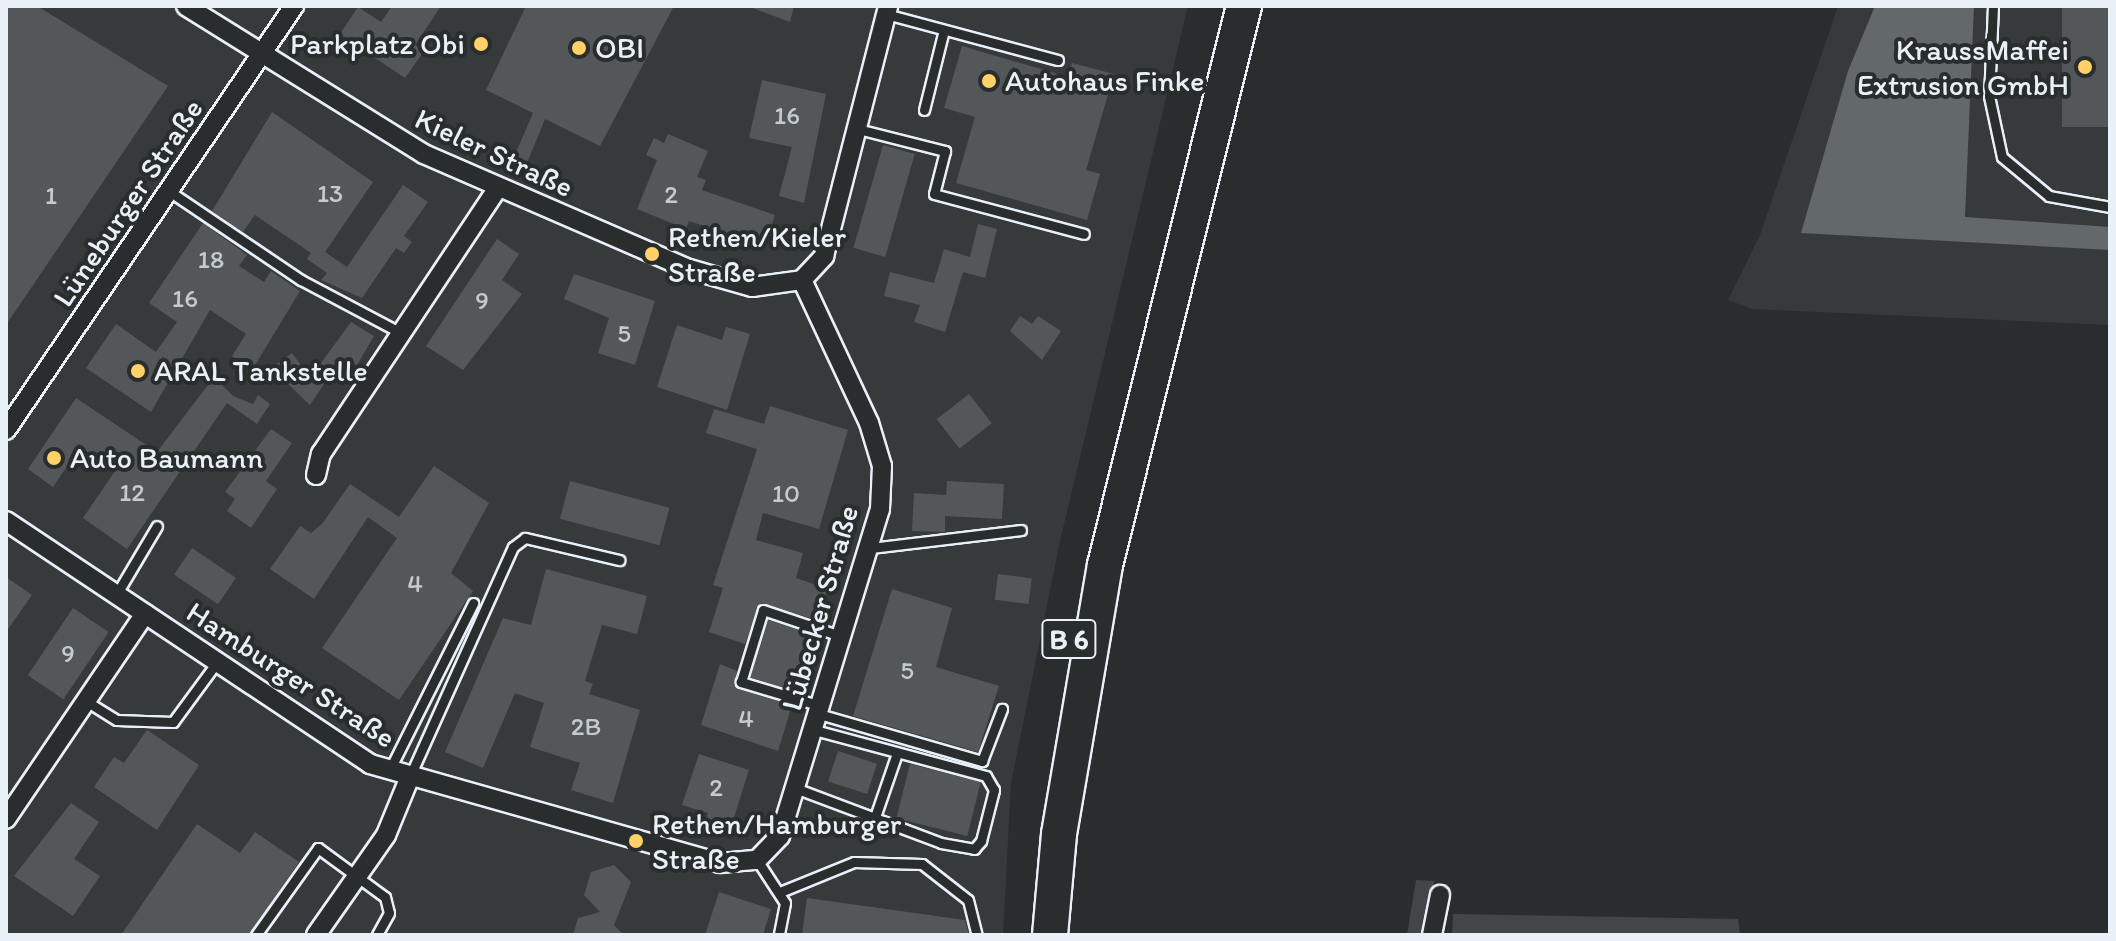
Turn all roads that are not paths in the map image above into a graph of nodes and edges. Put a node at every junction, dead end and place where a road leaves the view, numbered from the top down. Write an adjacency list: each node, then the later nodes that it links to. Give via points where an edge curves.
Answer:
1 (186, 6): 8 (street, Kieler Straße)
2 (294, 6): 8 (street, Lüneburger Straße)
3 (1220, 6): 48 (highway, B 6, via 1081,577 1058,698)
4 (1244, 6): 49 (highway, B 6, via 1105,565 1072,744)
5 (1993, 6): 14 (lane, via 1989,96 2002,157 2049,196)
6 (887, 10): 7 (lane); 11 (street)
7 (944, 30): 9 (lane); 10 (lane)
8 (261, 56): 12 (street, Kieler Straße); 13 (street, Lüneburger Straße)
9 (1058, 60)
10 (924, 110)
11 (858, 129): 15 (lane, via 945,151 934,194); 16 (street, via 824,256)
12 (497, 189): 16 (street, Kieler Straße, via 689,269 752,287); 17 (street)
13 (169, 191): 17 (lane, via 301,280); 18 (street, Lüneburger Straße)
14 (2110, 207)
15 (1084, 234)
16 (802, 280): 23 (street, Lübecker Straße, via 882,466)
17 (401, 333): 19 (street, via 321,454)
18 (6, 430)
19 (316, 475)
20 (6, 521): 25 (street, Hamburger Straße)
21 (157, 526): 25 (lane)
22 (1021, 530): 23 (lane)
23 (871, 548): 28 (street, Lübecker Straße)
24 (619, 560): 35 (lane, via 525,538 513,547)
25 (116, 595): 27 (street, Hamburger Straße)
26 (473, 603): 34 (lane)
27 (145, 614): 29 (street, Hamburger Straße); 30 (street)
28 (843, 637): 32 (street, Lübecker Straße); 32 (lane, via 763,610 741,682)
29 (217, 662): 30 (lane, via 173,722 117,720); 34 (street, Hamburger Straße)
30 (86, 701): 38 (street)
31 (1002, 709): 32 (lane, via 982,761)
32 (818, 717): 33 (lane); 36 (street, Lübecker Straße)
33 (897, 753): 37 (lane); 37 (lane, via 986,776 994,790 981,841 974,849 941,843)
34 (389, 771): 35 (street, Hamburger Straße)
35 (409, 779): 39 (street, Hamburger Straße, via 720,863); 40 (street, via 386,835)
36 (795, 788): 37 (lane); 39 (street, Lübecker Straße, via 780,836)
37 (875, 817)
38 (6, 819)
39 (757, 860): 41 (lane)
40 (358, 875): 43 (lane, via 318,848); 44 (street); 45 (lane, via 385,897 389,913)
41 (780, 892): 46 (lane); 47 (lane, via 854,862 922,864 968,900)
42 (1440, 895): 50 (street)
43 (256, 935)
44 (316, 935)
45 (377, 935)
46 (779, 935)
47 (977, 935)
48 (1032, 935)
49 (1050, 935)
50 (1432, 935)

